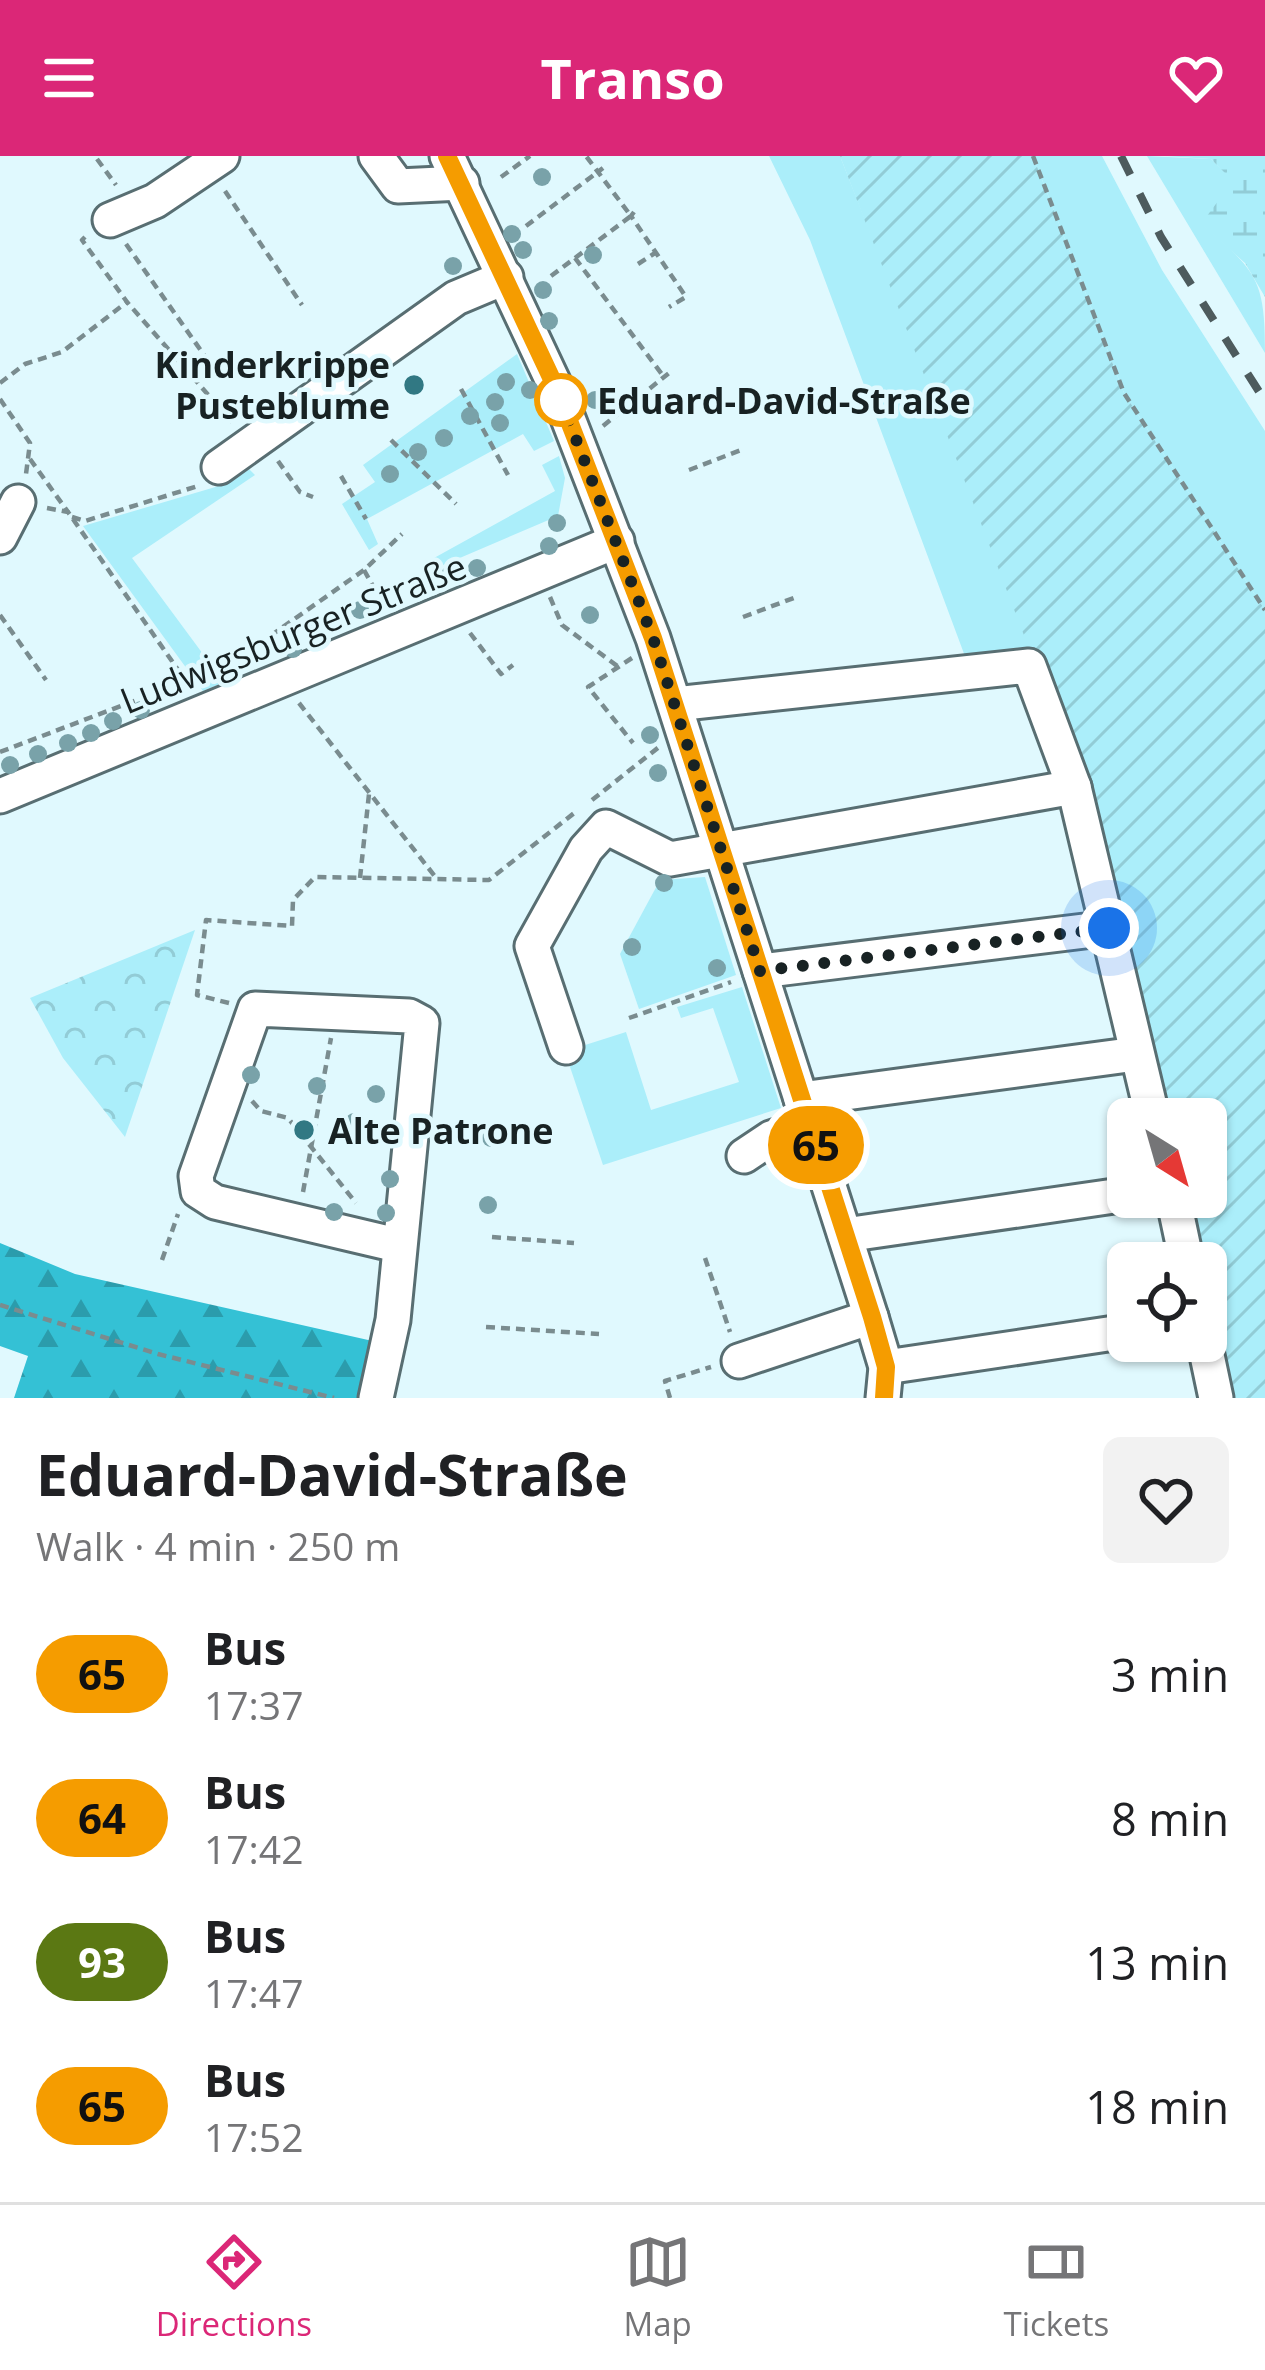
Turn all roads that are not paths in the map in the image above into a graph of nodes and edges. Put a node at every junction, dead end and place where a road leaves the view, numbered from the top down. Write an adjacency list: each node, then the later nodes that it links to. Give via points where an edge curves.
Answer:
1 (376, 156): 3 (street, via 398,186)
2 (215, 161): 4 (street)
3 (454, 170): 5 (street)
4 (110, 220)
5 (506, 277): 6 (street, via 456,298); 9 (street)
6 (220, 467)
7 (18, 502): 8 (street)
8 (0, 537)
9 (616, 542): 10 (street); 12 (street, Ludwigsburger Straße)
10 (679, 717): 11 (street, via 1029,666); 13 (street)
11 (1075, 788): 13 (street); 14 (street)
12 (0, 796)
13 (720, 846): 15 (street); 16 (street, via 670,859 606,827 586,849 532,946)
14 (1109, 928): 15 (street); 17 (street)
15 (760, 971): 19 (street)
16 (566, 1047)
17 (1136, 1054): 18 (street); 19 (street)
18 (1148, 1098)
19 (806, 1112): 20 (street); 22 (street)
20 (744, 1156)
21 (1107, 1197): 22 (street)
22 (845, 1234): 24 (street)
23 (390, 1243): 23 (street, via 422,1023 255,1009 196,1185 215,1202); 29 (street, via 393,1320)
24 (872, 1317): 26 (street); 28 (street)
25 (1107, 1335): 28 (street)
26 (739, 1361)
27 (1208, 1362): 30 (street)
28 (885, 1383)
29 (376, 1398)
30 (1216, 1398)

